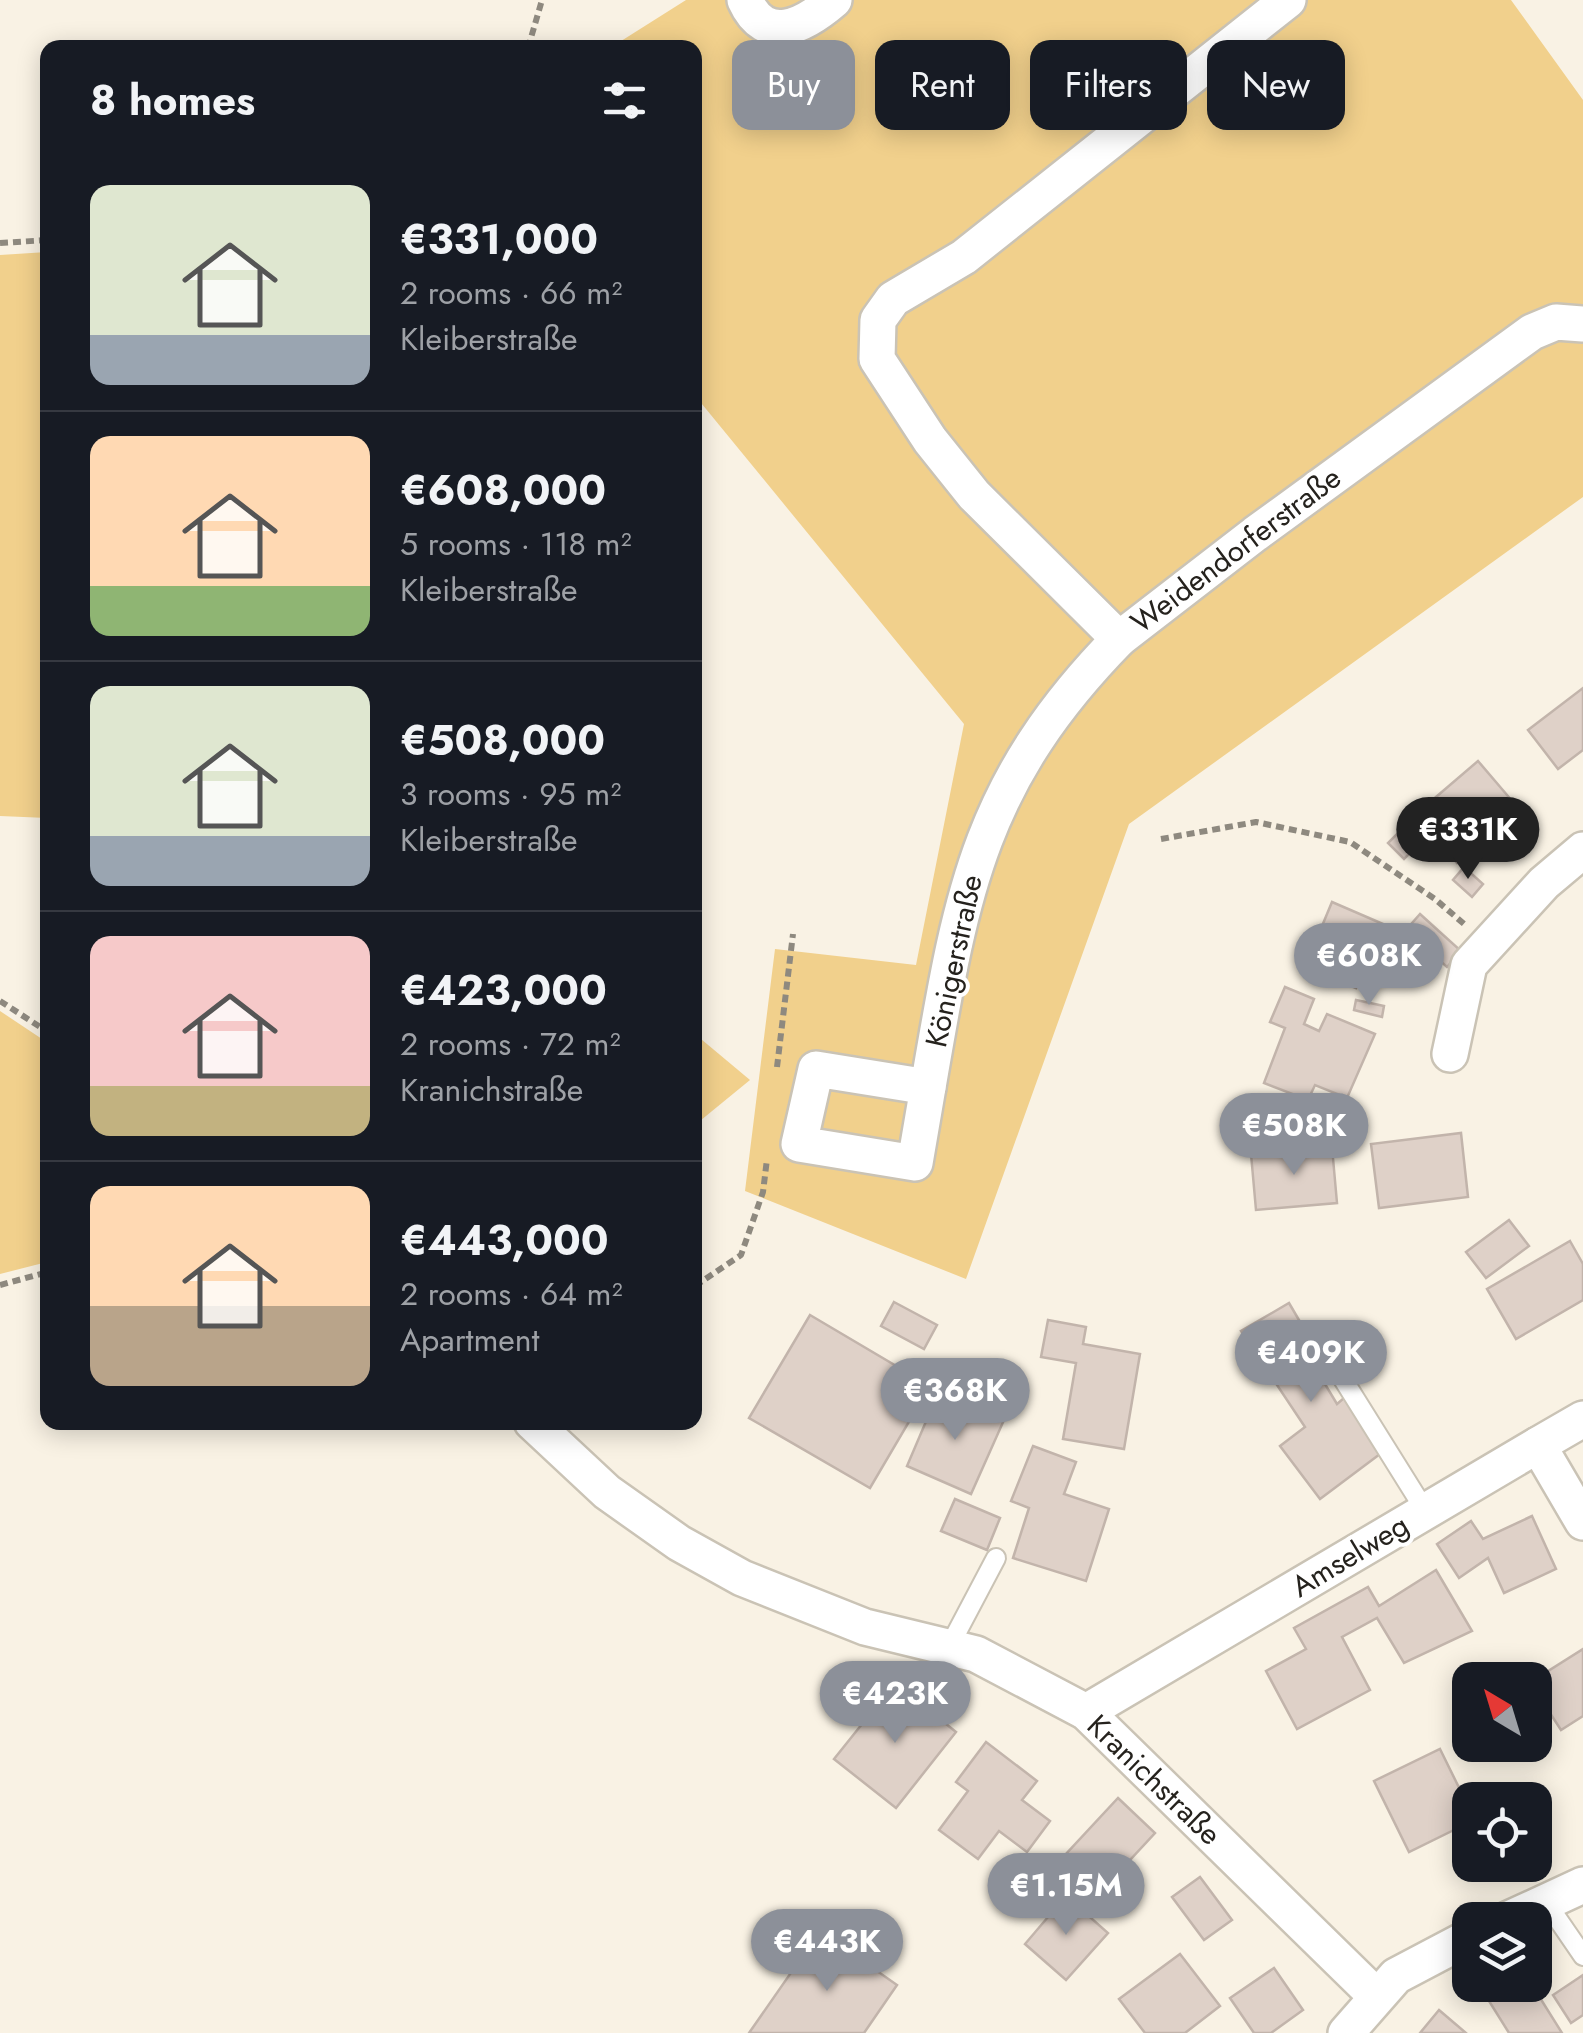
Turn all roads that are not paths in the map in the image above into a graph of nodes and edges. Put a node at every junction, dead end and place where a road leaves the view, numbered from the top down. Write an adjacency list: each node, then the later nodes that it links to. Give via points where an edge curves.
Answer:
1 (745, 0): 2 (street, via 762,23 782,29 802,25)
2 (834, 0)
3 (1288, 0): 5 (street, Weidendorferstraße, via 964,257 894,298 878,320 877,358 930,440 974,495)
4 (1583, 324): 5 (street, Weidendorferstraße, via 1556,322 1532,332)
5 (1119, 639): 8 (street, Königerstraße, via 1052,714 986,830 964,894)
6 (1583, 850): 7 (street, via 1469,966)
7 (1450, 1054)
8 (928, 1087)
9 (1336, 1368): 13 (lane)
10 (1583, 1419): 12 (street, Amselweg)
11 (541, 1430): 16 (street, Kranichstraße, via 607,1492 742,1578 865,1627)
12 (1538, 1445): 13 (street, Amselweg); 14 (street)
13 (1426, 1512): 17 (street, Amselweg)
14 (1583, 1522)
15 (996, 1558): 16 (lane)
16 (949, 1648): 17 (street, Kranichstraße, via 976,1654)
17 (1086, 1712): 23 (street, Kranichstraße)
18 (1583, 1885): 19 (street)
19 (1546, 1902)
20 (1552, 1911): 22 (lane)
21 (1452, 1947): 23 (street, via 1408,1968)
22 (1583, 1956)
23 (1376, 1995): 24 (street)
24 (1346, 2033)

